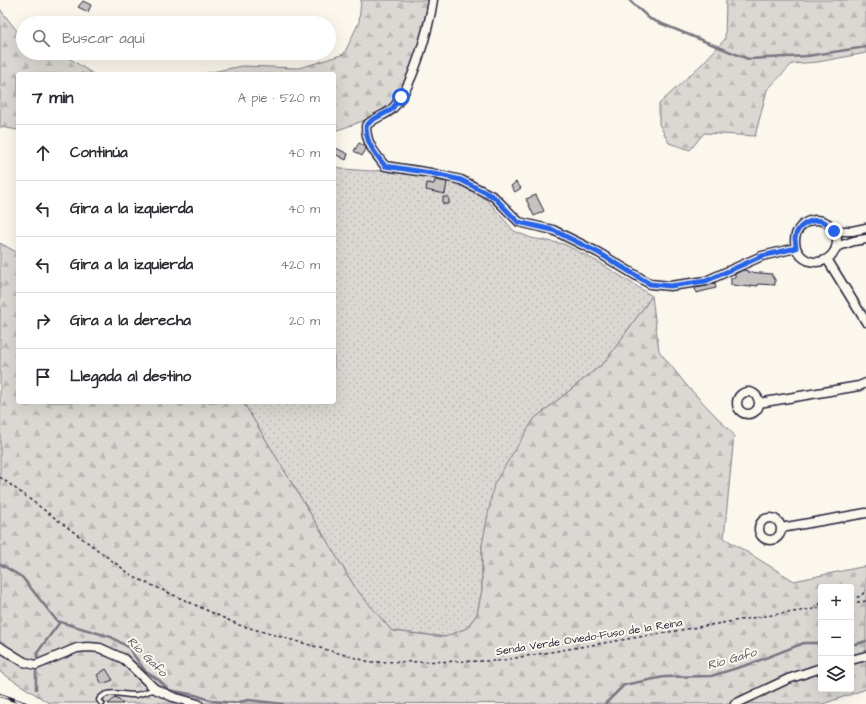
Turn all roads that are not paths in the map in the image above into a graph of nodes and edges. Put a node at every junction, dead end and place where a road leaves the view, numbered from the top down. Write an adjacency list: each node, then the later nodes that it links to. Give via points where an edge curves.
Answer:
1 (433, 0): 6 (street, via 421,49 401,97 391,110 366,126 366,136 385,166 461,180 494,197 518,222 553,230 599,253 650,284 670,286 706,281 762,256)
2 (866, 228): 3 (street)
3 (834, 231): 5 (street); 6 (street, via 825,223 809,221 798,230 795,238)
4 (866, 239): 5 (street)
5 (836, 247): 7 (street)
6 (796, 248): 7 (street, via 800,255 810,261)
7 (827, 259): 8 (street)
8 (866, 322)
9 (866, 383): 10 (street)
10 (759, 403)
11 (866, 513): 12 (street)
12 (781, 528)
13 (0, 647): 17 (street, via 24,662 36,665 77,648 100,648 124,659)
14 (866, 656): 15 (street)
15 (854, 659)
16 (818, 669): 20 (street, via 788,679)
17 (155, 689): 18 (lane, via 136,695 109,694 99,700); 19 (street)
18 (102, 704)
19 (198, 704)
20 (735, 704)

